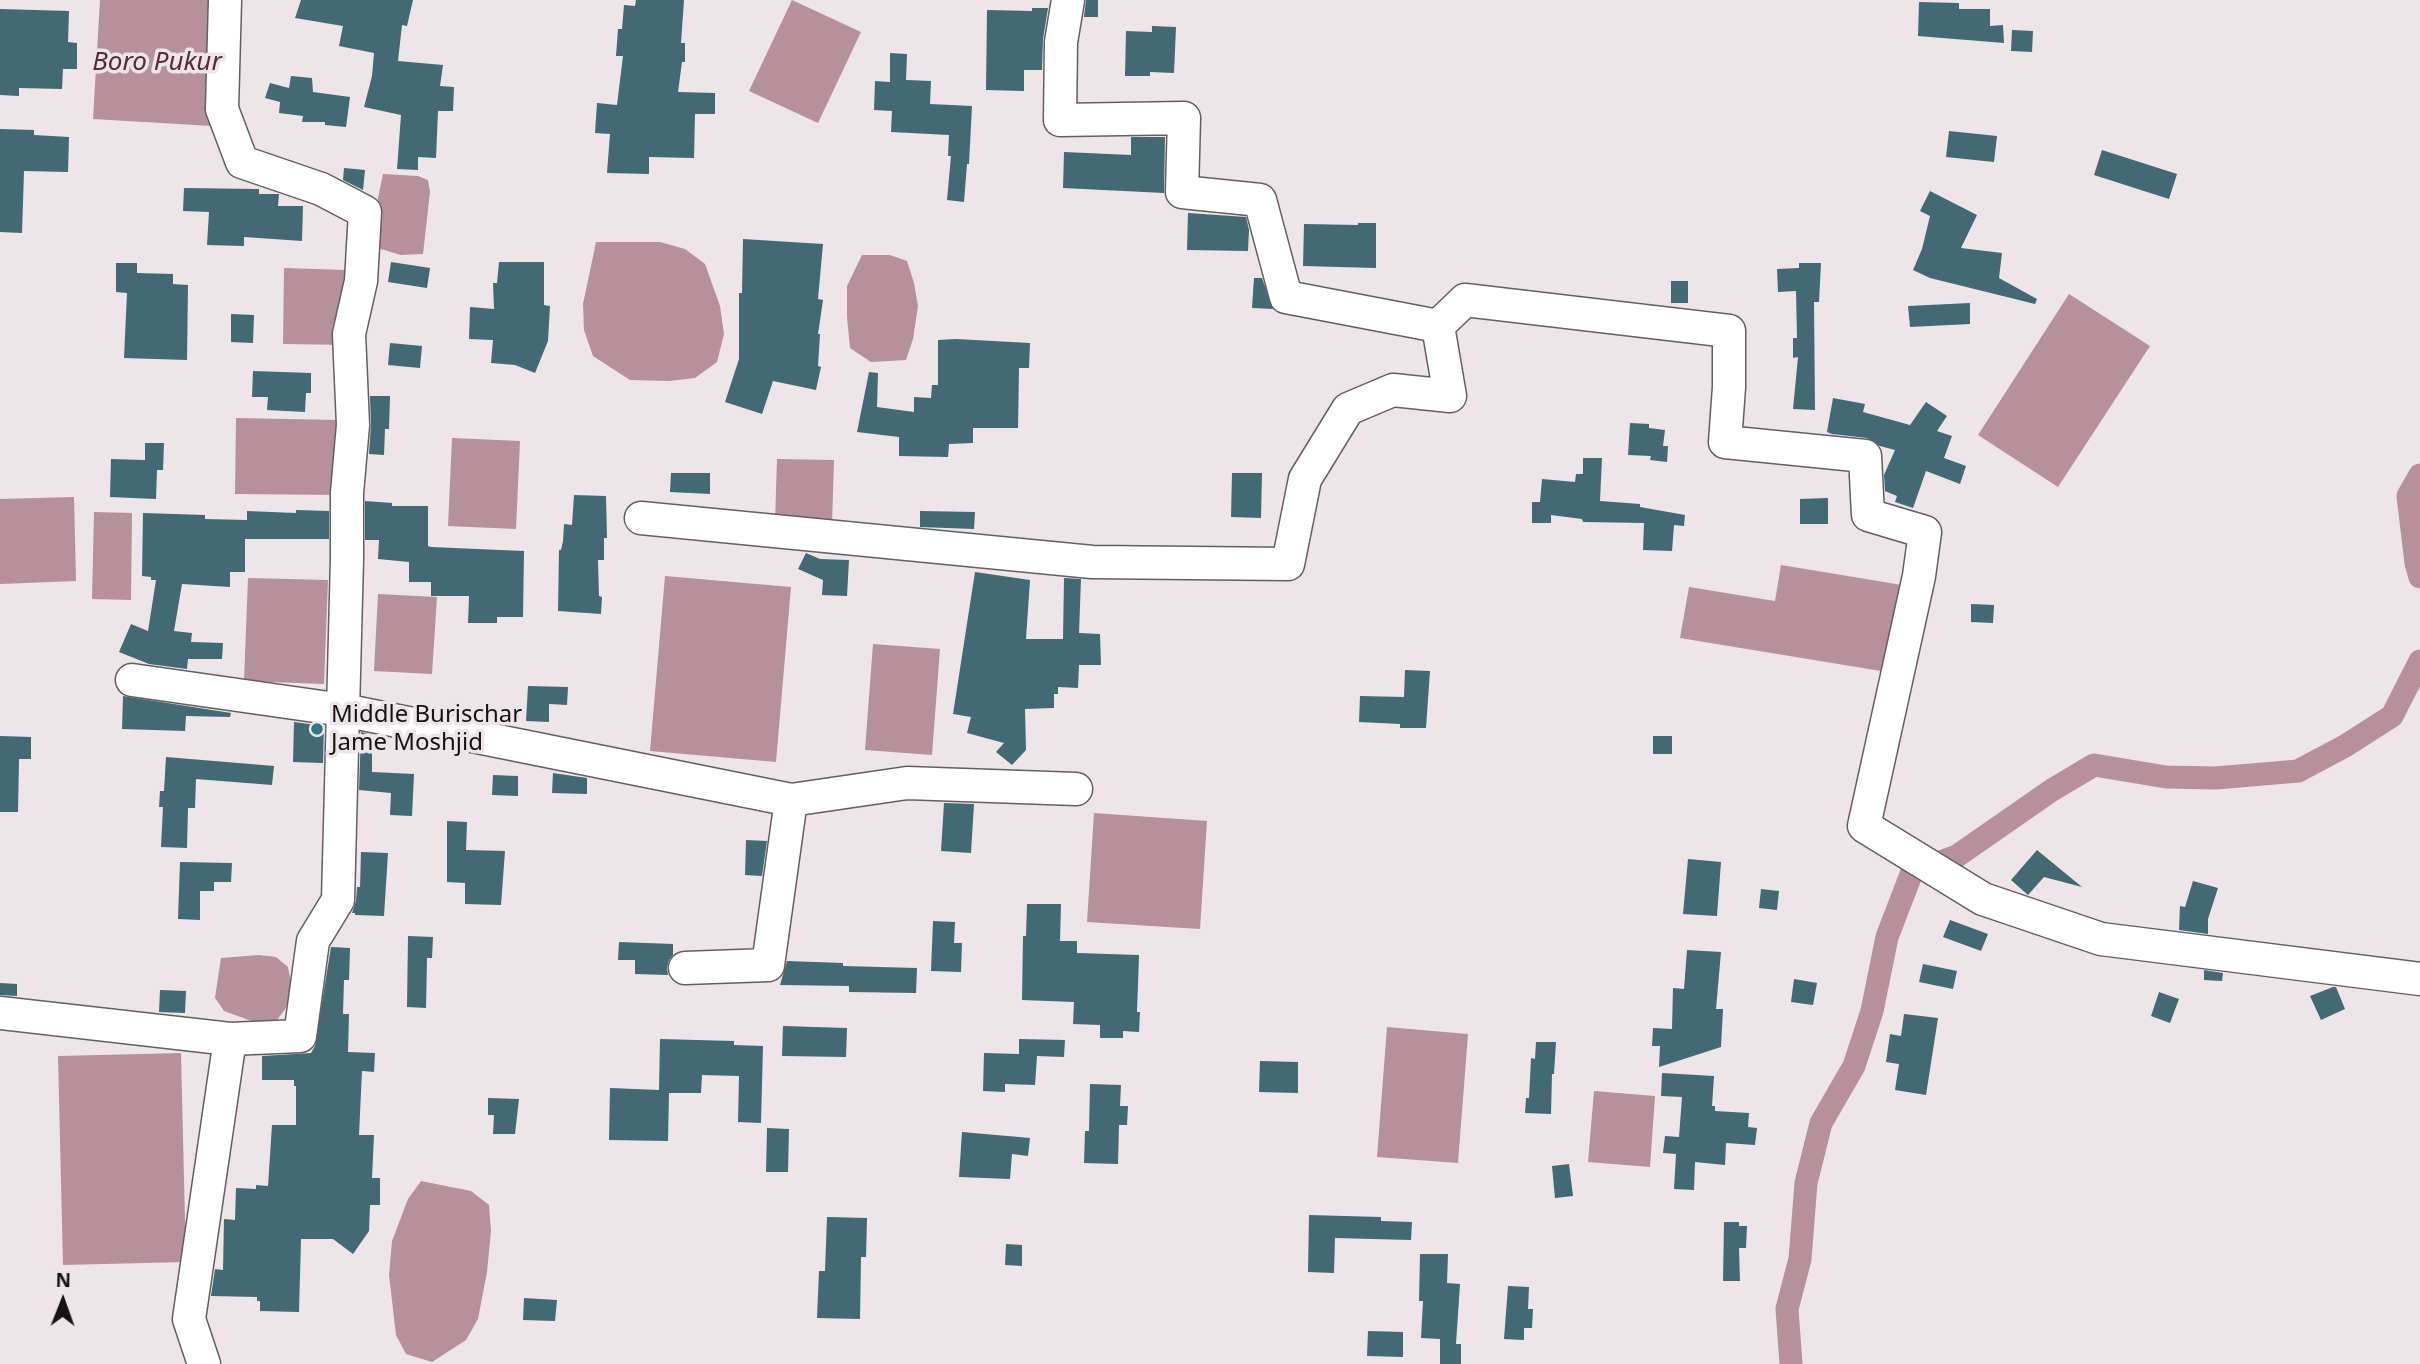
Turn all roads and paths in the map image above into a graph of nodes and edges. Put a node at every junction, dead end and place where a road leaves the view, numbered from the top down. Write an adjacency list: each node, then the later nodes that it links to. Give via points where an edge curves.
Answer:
1 (225, 0): 6 (street, via 222,108 242,162 321,189 365,212 360,281 349,334 353,425 346,493)
2 (1068, 0): 3 (street, via 1061,42 1060,120 1184,118 1182,192 1260,200 1286,297)
3 (1438, 326): 4 (street, via 1450,396 1393,390 1348,409 1305,479 1288,564 1092,562); 10 (street, via 1465,299 1729,331 1725,442 1866,456 1868,515 1925,532 1864,826 1983,900 2101,939)
4 (641, 518)
5 (132, 680): 6 (street)
6 (343, 710): 8 (street); 12 (street, via 338,900 313,941 300,1036)
7 (1076, 789): 8 (street, via 907,783)
8 (791, 800): 9 (street, via 768,965)
9 (685, 968)
10 (2420, 979)
11 (0, 1013): 12 (street)
12 (230, 1039): 13 (street, via 189,1319)
13 (204, 1364)

